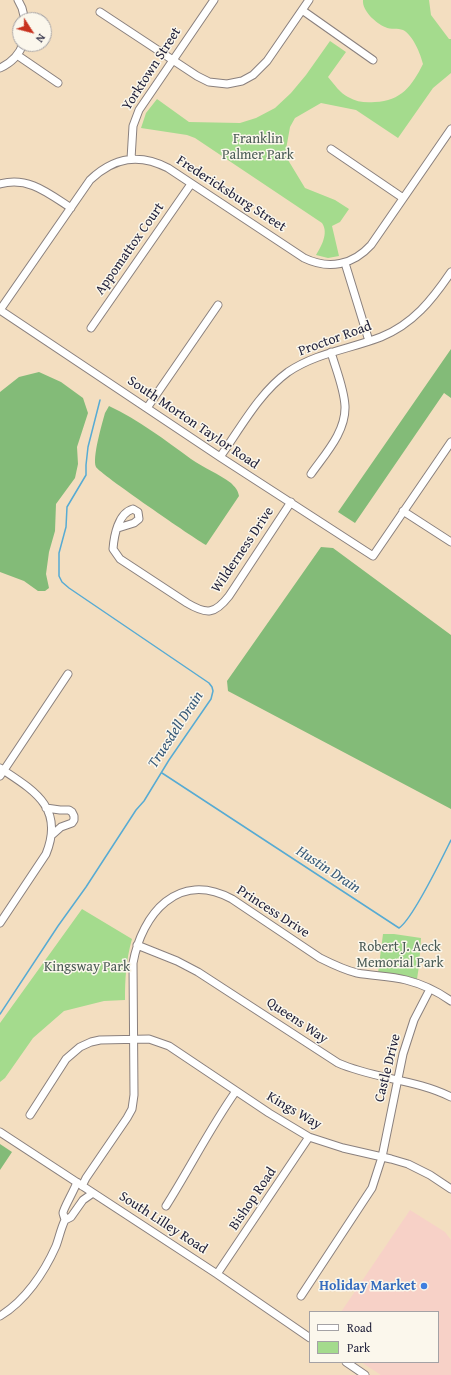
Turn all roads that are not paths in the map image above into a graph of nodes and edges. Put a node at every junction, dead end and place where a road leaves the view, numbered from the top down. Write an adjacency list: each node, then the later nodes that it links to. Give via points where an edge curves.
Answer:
1 (18, 0): 5 (street)
2 (214, 0): 9 (street, Yorktown Street)
3 (308, 0): 4 (street)
4 (302, 10): 9 (street, via 263,66 254,75 242,81 226,84 209,82); 10 (street)
5 (23, 12)
6 (100, 12): 9 (street)
7 (19, 52): 8 (street)
8 (17, 55): 11 (street); 12 (street)
9 (173, 60): 15 (street, Yorktown Street, via 143,102 137,115 133,126)
10 (374, 60)
11 (0, 68)
12 (58, 83)
13 (451, 129): 18 (street, Fredericksburg Street)
14 (331, 149): 18 (street)
15 (131, 159): 17 (street, Fredericksburg Street, via 158,163); 19 (street, Fredericksburg Street, via 114,163 97,173)
16 (0, 184): 19 (street, via 15,181 30,184 43,189)
17 (191, 184): 20 (street, Fredericksburg Street, via 304,258 315,263); 24 (street, Appomattox Court)
18 (403, 198): 20 (street, Fredericksburg Street, via 368,248)
19 (70, 208): 23 (street, Fredericksburg Street)
20 (345, 263): 25 (street)
21 (451, 272): 25 (street, Proctor Road, via 418,314 393,331)
22 (218, 305): 27 (street)
23 (0, 310): 27 (street, South Morton Taylor Road)
24 (91, 328)
25 (369, 341): 26 (street, Proctor Road)
26 (331, 352): 29 (street, Proctor Road, via 301,364 275,383); 30 (street, via 344,397 344,419 339,434)
27 (147, 408): 29 (street, South Morton Taylor Road)
28 (451, 444): 32 (street)
29 (220, 457): 31 (street, South Morton Taylor Road)
30 (311, 474)
31 (291, 502): 32 (street, South Morton Taylor Road, via 373,556); 33 (street, Wilderness Drive, via 229,596 221,606 210,612 198,610 187,604 120,559 113,550 114,536)
32 (404, 511): 34 (street)
33 (118, 528)
34 (451, 542)
35 (68, 674): 36 (street)
36 (1, 771): 37 (street, via 33,790)
37 (46, 808): 38 (street); 38 (street, via 69,810 74,816 72,823)
38 (52, 835): 39 (street, via 43,859)
39 (0, 923)
40 (137, 945): 41 (street, Princess Drive, via 149,920 165,902 185,892 209,891 232,899 333,965 357,973 405,980); 43 (street, Princess Drive, via 133,963); 44 (street, Queens Way, via 198,972 338,1064)
41 (430, 989): 42 (street, Princess Drive); 44 (street, Castle Drive, via 410,1032)
42 (451, 1001)
43 (133, 1039): 45 (street, Kings Way, via 149,1039 166,1044); 47 (street, Kings Way, via 100,1040 85,1044 72,1052); 51 (street, Princess Drive, via 132,1108)
44 (397, 1080): 46 (street, Queens Way); 50 (street, Castle Drive)
45 (236, 1091): 49 (street, Kings Way); 54 (street, via 208,1133)
46 (451, 1097)
47 (30, 1115)
48 (0, 1132): 51 (street, South Lilley Road)
49 (309, 1137): 50 (street, Kings Way); 56 (street, Bishop Road)
50 (382, 1157): 52 (street, Kings Way, via 417,1168); 57 (street, Castle Drive, via 369,1193)
51 (80, 1184): 53 (street, South Lilley Road); 55 (street, Princess Drive, via 64,1208)
52 (451, 1189)
53 (93, 1193): 55 (street, Princess Drive, via 83,1200 71,1217); 56 (street, South Lilley Road)
54 (166, 1206)
55 (65, 1220): 58 (street, Princess Drive, via 45,1267 19,1302)
56 (217, 1274): 59 (street, South Lilley Road)
57 (301, 1296)
58 (0, 1316)
59 (309, 1337)
60 (347, 1363): 61 (street)
61 (365, 1375)

